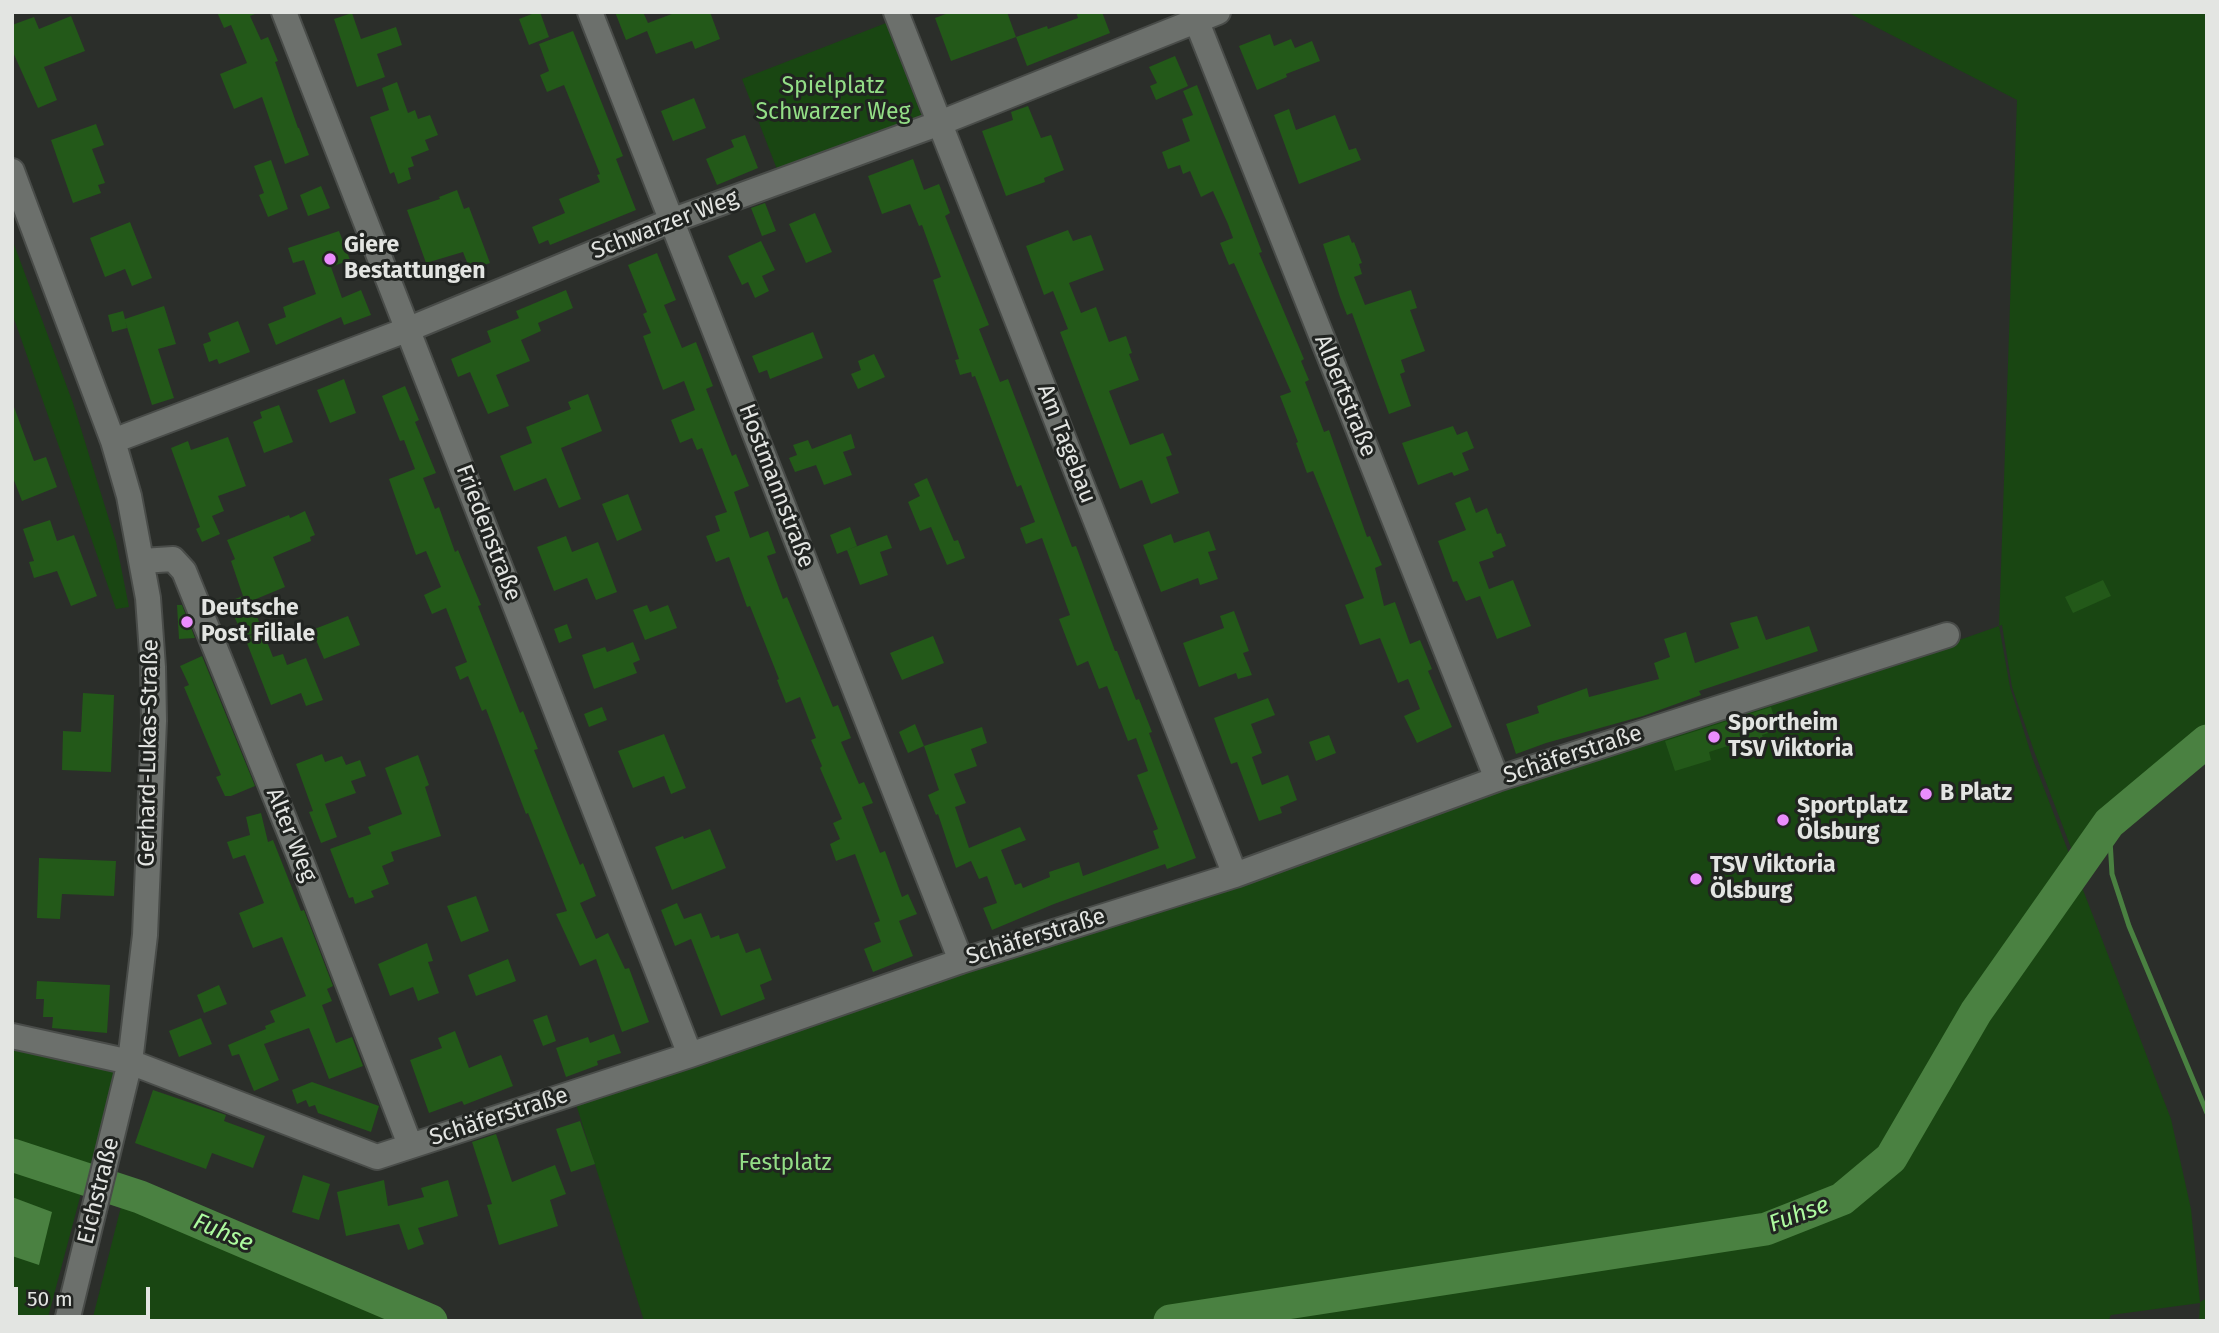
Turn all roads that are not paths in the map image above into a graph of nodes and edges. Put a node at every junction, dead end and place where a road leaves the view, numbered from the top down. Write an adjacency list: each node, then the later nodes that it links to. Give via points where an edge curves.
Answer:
1 (284, 12): 8 (street, Friedenstraße)
2 (590, 12): 7 (street, Hostmannstraße)
3 (896, 12): 5 (street, Am Tagebau)
4 (1202, 15): 5 (street, Schwarzer Weg); 12 (street, Albertstraße)
5 (940, 123): 7 (street, Schwarzer Weg); 13 (street, Am Tagebau)
6 (14, 182): 9 (street, Gerhard-Lukas-Straße)
7 (671, 220): 8 (street, Schwarzer Weg); 14 (street, Hostmannstraße)
8 (409, 329): 9 (street, Schwarzer Weg); 16 (street, Friedenstraße)
9 (113, 441): 10 (street, Gerhard-Lukas-Straße)
10 (142, 561): 17 (street, Gerhard-Lukas-Straße, via 154,721 145,935); 18 (street, Alter Weg, via 173,559 184,571)
11 (1947, 635): 12 (street, Schäferstraße)
12 (1497, 779): 13 (street, Schäferstraße)
13 (1235, 875): 14 (street, Schäferstraße)
14 (961, 961): 16 (street, Schäferstraße)
15 (12, 1036): 17 (street, Schäferstraße)
16 (690, 1055): 18 (street, Schäferstraße)
17 (130, 1062): 18 (street, Schäferstraße, via 377,1157); 19 (street, Eichstraße)
18 (410, 1145)
19 (67, 1321)

